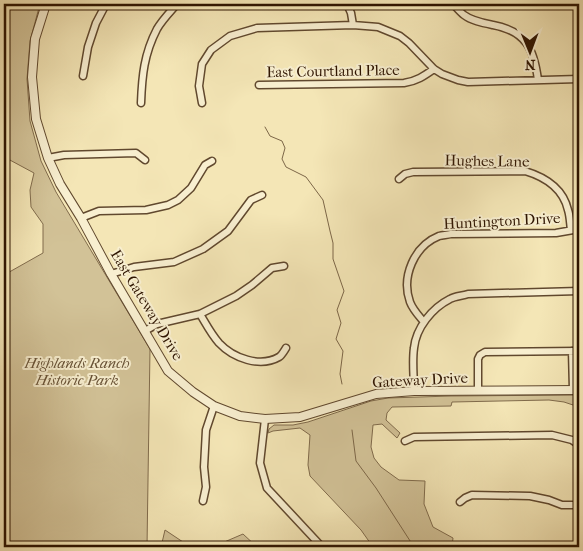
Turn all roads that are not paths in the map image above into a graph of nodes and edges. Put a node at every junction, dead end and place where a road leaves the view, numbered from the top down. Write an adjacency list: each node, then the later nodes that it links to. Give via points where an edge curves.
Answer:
1 (46, 4): 14 (street, via 35,39 32,77 36,119)
2 (106, 4): 8 (street, via 88,47)
3 (177, 4): 12 (street, via 158,28 149,47 142,74)
4 (347, 4): 6 (street)
5 (452, 4): 10 (street, via 465,16 480,23 506,28 517,34 532,52)
6 (353, 25): 7 (street, via 378,27 400,36); 13 (street, via 257,28 230,36 211,50 202,64 199,86)
7 (434, 69): 10 (street, via 450,78 468,82); 11 (street, East Courtland Place, via 414,82 404,83)
8 (83, 76)
9 (579, 79): 10 (street)
10 (538, 80)
11 (259, 85)
12 (141, 103)
13 (202, 103)
14 (48, 158): 15 (street, via 136,154); 19 (street, East Gateway Drive)
15 (145, 160)
16 (212, 161): 19 (street, via 191,188 168,205 146,210 99,211)
17 (399, 179): 21 (street, Hughes Lane, via 413,172 525,171 550,182 560,192 568,208)
18 (262, 195): 23 (street, via 251,200 228,231 204,249 174,262 134,267)
19 (81, 218): 23 (street, East Gateway Drive)
20 (579, 228): 21 (street, Huntington Drive)
21 (572, 230): 26 (street, Huntington Drive, via 451,234 425,244 415,255 407,285 410,303)
22 (284, 266): 25 (street, via 272,268 236,296)
23 (112, 274): 27 (street, East Gateway Drive)
24 (579, 291): 26 (street, via 468,294 451,298)
25 (200, 314): 27 (street, via 157,324); 28 (street, via 220,344 240,358 268,361 281,356)
26 (424, 322): 32 (street, via 414,347)
27 (145, 331): 33 (street, East Gateway Drive, via 168,371)
28 (286, 348)
29 (576, 351): 30 (street, via 485,352 478,359); 31 (street)
30 (478, 390): 31 (street, Gateway Drive); 32 (street, Gateway Drive)
31 (576, 390)
32 (414, 391): 34 (street, Gateway Drive, via 376,394 300,417)
33 (214, 406): 34 (street, East Gateway Drive, via 240,416); 37 (street, via 206,430)
34 (265, 419): 40 (street, via 260,463 266,488)
35 (405, 442): 36 (street, via 414,437 552,435)
36 (579, 445)
37 (203, 501)
38 (460, 502): 39 (street, via 472,495 519,495 562,505)
39 (579, 504)
40 (322, 547)

